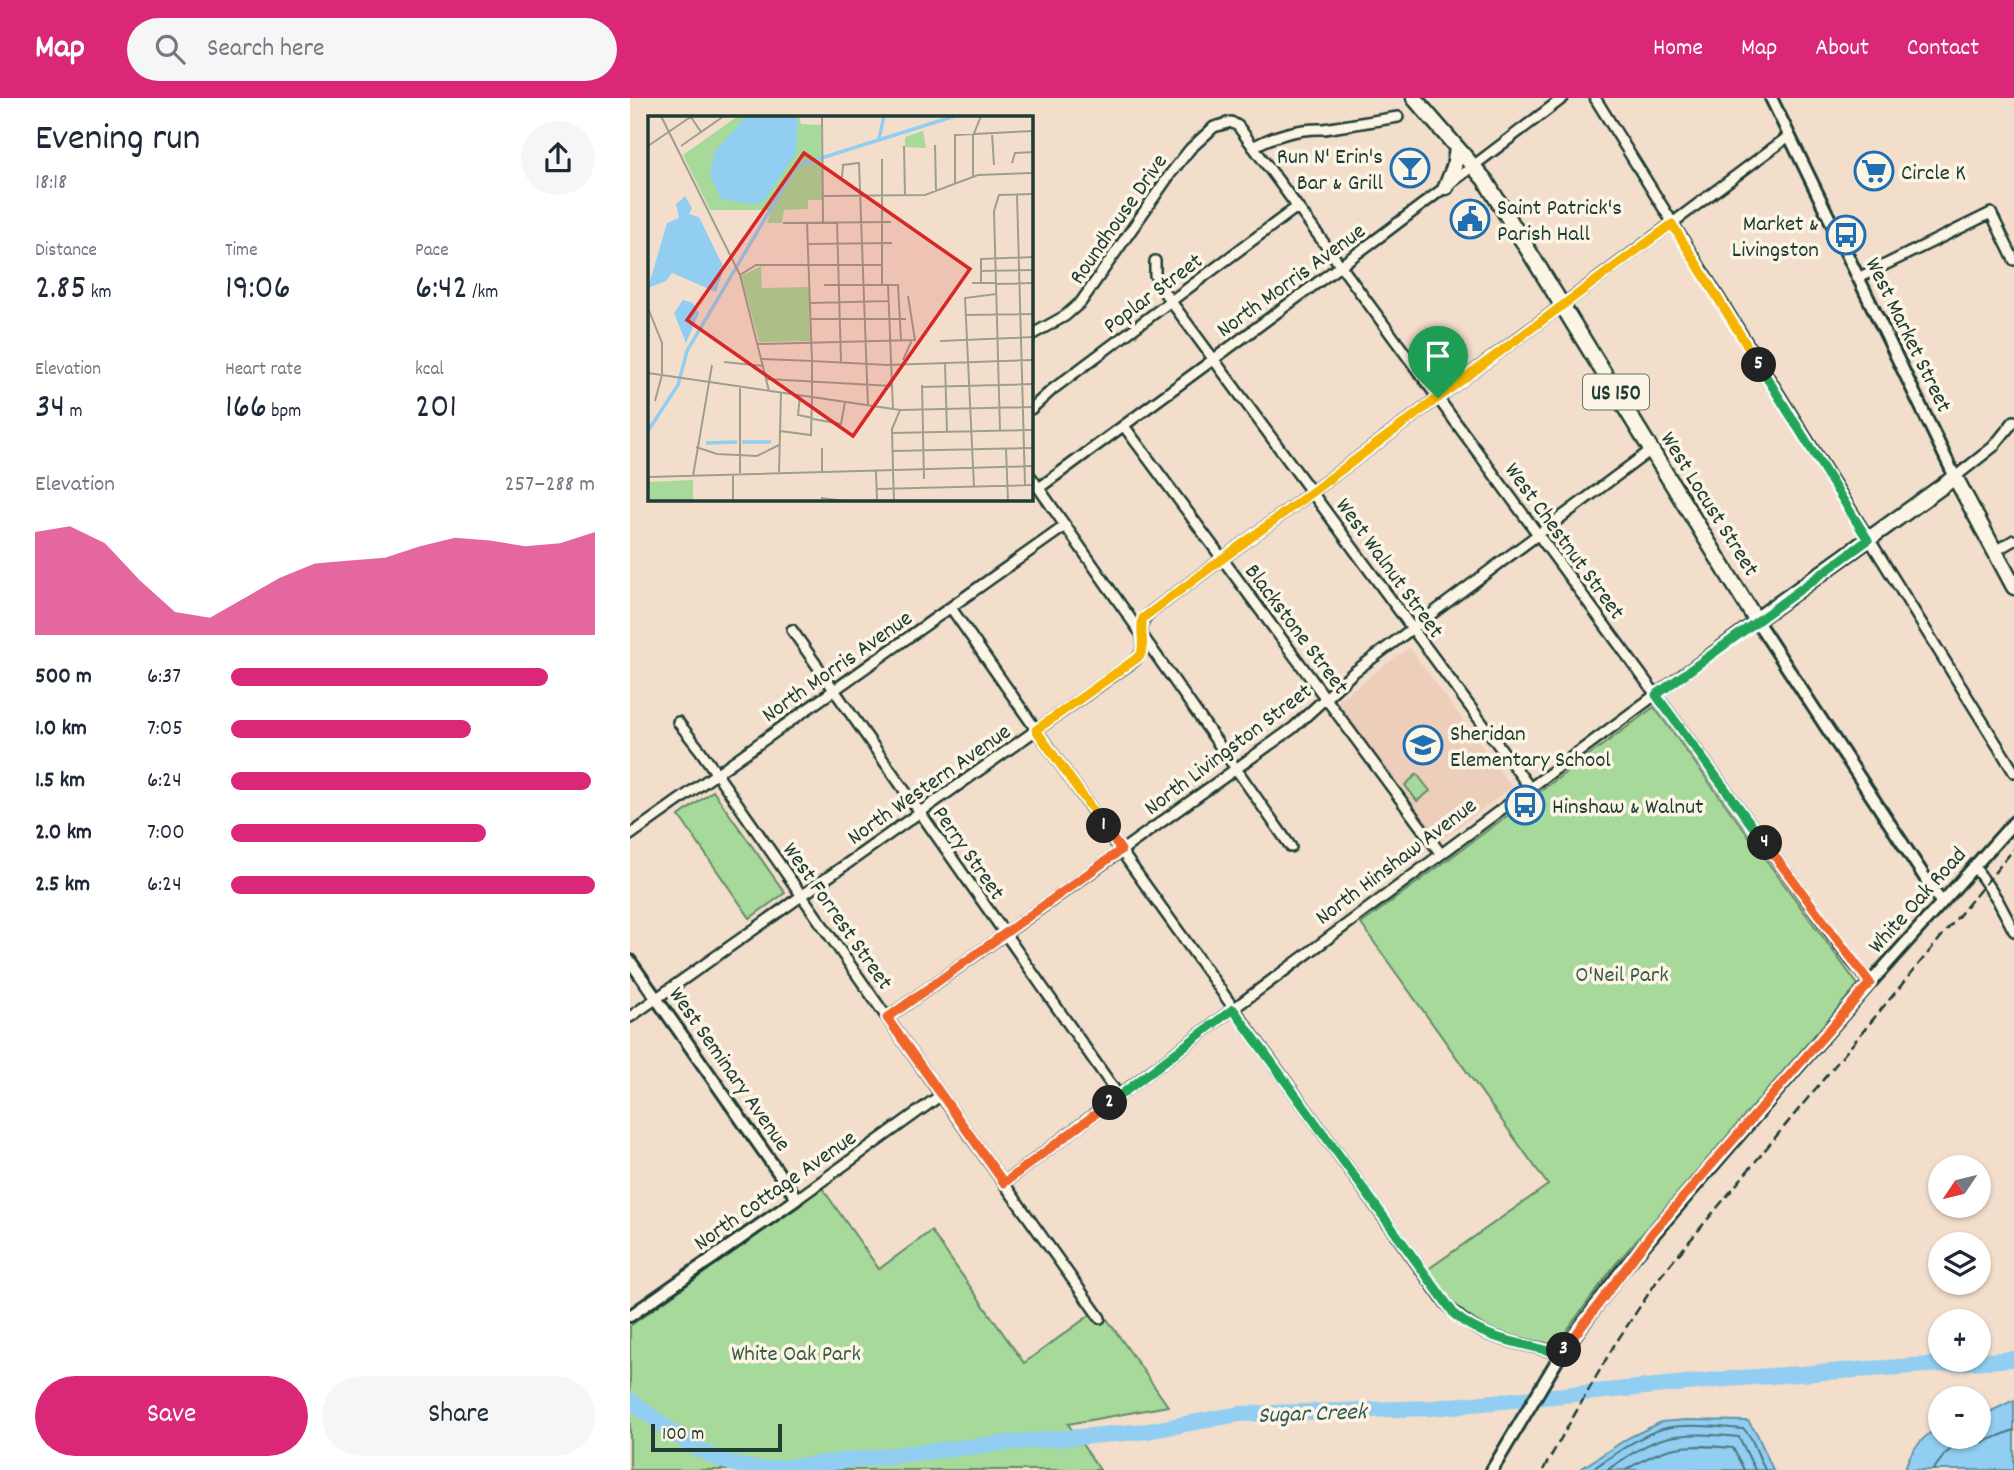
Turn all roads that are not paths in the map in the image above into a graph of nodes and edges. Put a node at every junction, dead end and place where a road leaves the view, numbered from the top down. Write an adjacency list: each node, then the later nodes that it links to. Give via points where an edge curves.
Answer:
1 (1414, 98): 9 (main road, West Locust Street / US 150)
2 (1563, 98): 10 (street, North Morris Avenue)
3 (1595, 98): 13 (street)
4 (1771, 98): 7 (street, West Market Street)
5 (1398, 117): 8 (street, via 1313,128 1269,138)
6 (1231, 122): 8 (street, West Chestnut Street); 20 (street, Roundhouse Drive, via 1206,131 1183,157 1081,302)
7 (1789, 136): 13 (street, North Western Avenue); 17 (street, West Market Street)
8 (1253, 147): 12 (street, West Chestnut Street)
9 (1457, 148): 10 (main road, West Locust Street / US 150); 11 (main road)
10 (1473, 166): 11 (street, North Morris Avenue); 19 (main road, West Locust Street / US 150)
11 (1446, 187): 16 (street, North Morris Avenue)
12 (1297, 207): 16 (street, West Chestnut Street); 18 (street, Poplar Street)
13 (1672, 224): 19 (street, North Western Avenue); 33 (street)
14 (2014, 260): 17 (street, via 1991,214)
15 (1156, 261): 18 (street, West Walnut Street, via 1157,280)
16 (1340, 265): 21 (street, North Morris Avenue); 22 (street, West Chestnut Street)
17 (1858, 278): 27 (street, West Market Street)
18 (1171, 301): 21 (street, West Walnut Street); 23 (street, Poplar Street)
19 (1562, 306): 22 (street, North Western Avenue); 26 (main road, West Locust Street / US 150)
20 (1032, 334)
21 (1213, 359): 25 (street, North Morris Avenue); 30 (street, West Walnut Street)
22 (1438, 398): 30 (street, North Western Avenue); 32 (street, West Chestnut Street)
23 (1032, 408)
24 (2014, 421): 27 (street, North Hinshaw Avenue, via 1993,447)
25 (1124, 426): 29 (street, North Morris Avenue); 36 (street, Blackstone Street)
26 (1651, 450): 32 (street, North Livingston Street); 39 (main road, West Locust Street / US 150)
27 (1955, 477): 33 (main road, North Hinshaw Avenue); 35 (main road, West Market Street)
28 (1032, 478): 29 (street)
29 (1039, 488): 31 (street)
30 (1312, 493): 36 (street, North Western Avenue); 40 (street, West Walnut Street)
31 (1065, 526): 38 (street, North Morris Avenue); 42 (street)
32 (1538, 534): 40 (street, North Livingston Street); 44 (street, West Chestnut Street)
33 (1868, 540): 39 (main road, North Hinshaw Avenue); 49 (street)
34 (2014, 540): 35 (street)
35 (1995, 551): 37 (main road, West Market Street)
36 (1223, 559): 42 (street, North Western Avenue, via 1143,618); 45 (street, Blackstone Street)
37 (2014, 587)
38 (951, 608): 43 (street, North Morris Avenue); 47 (street)
39 (1756, 620): 44 (street, North Hinshaw Avenue); 60 (street, West Locust Street)
40 (1412, 628): 45 (street, North Livingston Street); 51 (street, West Walnut Street)
41 (792, 630): 43 (street, Perry Street)
42 (1142, 636): 47 (street, North Western Avenue, via 1140,656); 48 (street)
43 (834, 690): 50 (street, North Morris Avenue); 52 (street, Perry Street)
44 (1656, 695): 51 (street, North Hinshaw Avenue); 64 (street, West Chestnut Street)
45 (1326, 697): 48 (street, North Livingston Street, via 1293,728); 57 (street, Blackstone Street)
46 (678, 722): 50 (street, West Forrest Street)
47 (1036, 730): 52 (street, North Western Avenue); 56 (street)
48 (1236, 768): 55 (street); 56 (street, North Livingston Street)
49 (2014, 772)
50 (717, 773): 54 (street, North Morris Avenue); 59 (street, West Forrest Street)
51 (1530, 788): 57 (street, North Hinshaw Avenue)
52 (919, 812): 59 (street, North Western Avenue); 62 (street, Perry Street)
53 (2014, 822): 58 (street, White Oak Road)
54 (630, 835)
55 (1291, 847)
56 (1121, 850): 62 (street, North Livingston Street); 66 (street)
57 (1441, 854): 66 (street, North Hinshaw Avenue)
58 (1974, 866): 60 (street, White Oak Road); 61 (street)
59 (802, 895): 65 (street, North Western Avenue); 68 (street, West Forrest Street)
60 (1941, 902): 64 (street, White Oak Road)
61 (2014, 931)
62 (1004, 934): 68 (street, North Livingston Street); 70 (street, Perry Street)
63 (630, 961): 65 (street, West Seminary Avenue)
64 (1870, 983): 75 (street, White Oak Road, via 1653,1232)
65 (656, 998): 67 (street, North Western Avenue); 72 (street, West Seminary Avenue)
66 (1233, 1009): 70 (street, North Hinshaw Avenue); 75 (street, via 1455,1315 1496,1338)
67 (630, 1017)
68 (887, 1018): 69 (street, West Forrest Street)
69 (941, 1095): 71 (street, West Forrest Street); 72 (street, North Cottage Avenue)
70 (1119, 1096): 71 (street, North Hinshaw Avenue)
71 (1004, 1183): 74 (street, West Forrest Street)
72 (796, 1199): 73 (street, North Cottage Avenue)
73 (630, 1316)
74 (1100, 1318)
75 (1561, 1354): 76 (street, White Oak Road)
76 (1492, 1470)

